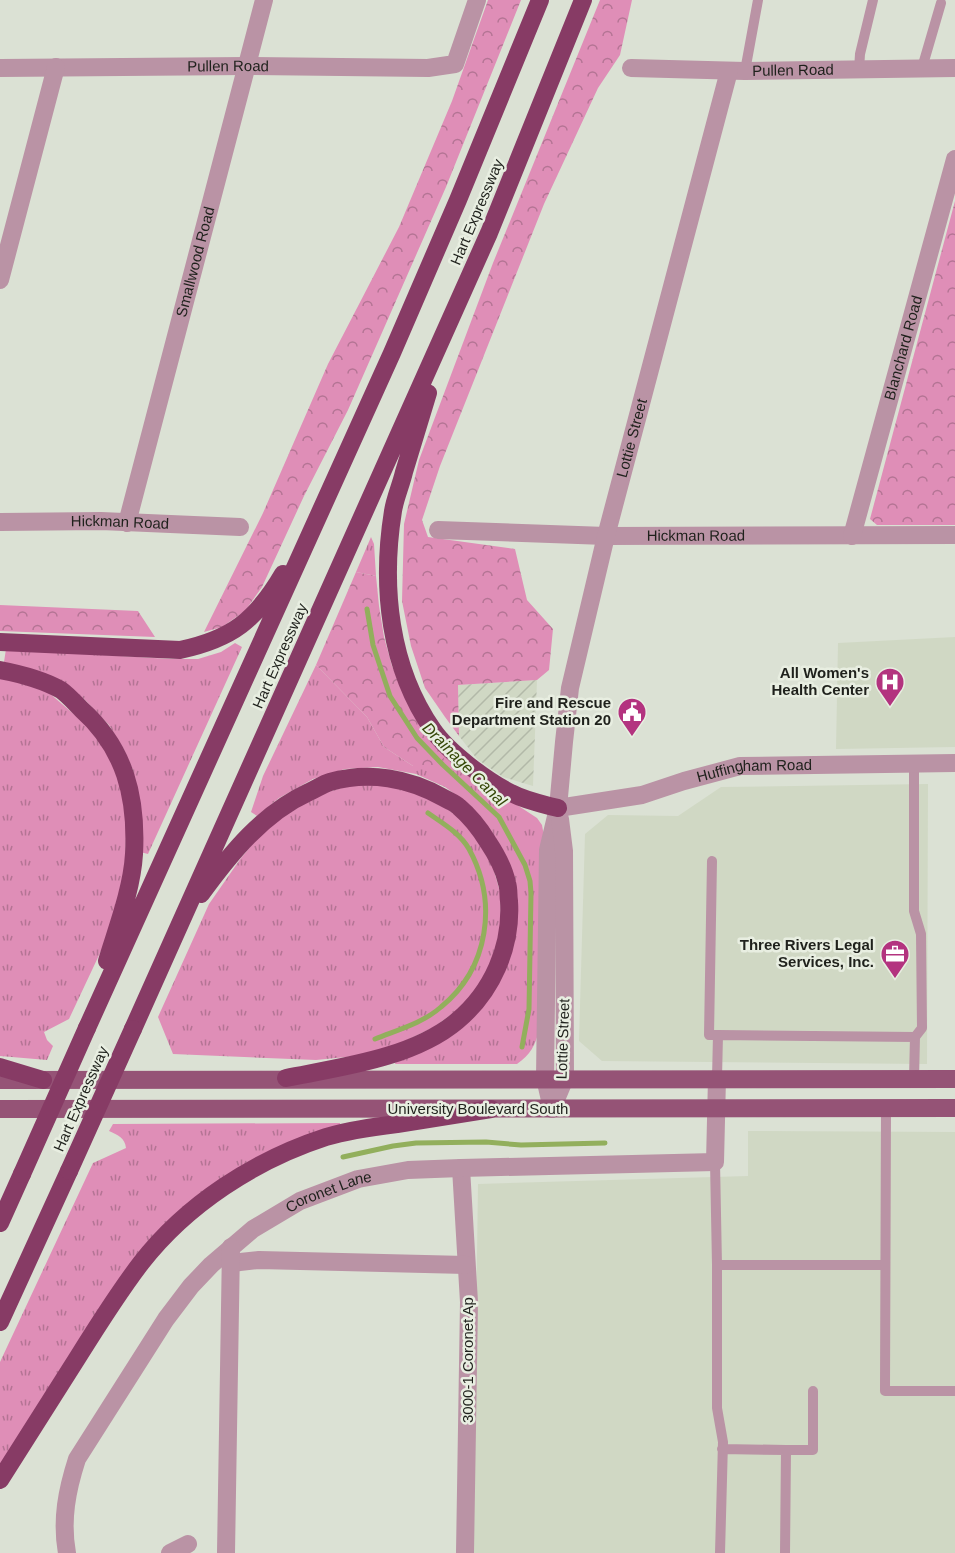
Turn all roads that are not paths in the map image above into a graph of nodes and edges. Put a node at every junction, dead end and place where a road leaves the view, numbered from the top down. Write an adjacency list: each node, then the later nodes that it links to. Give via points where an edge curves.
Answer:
1 (264, 0): 8 (street, Smallwood Road)
2 (477, 0): 8 (street, Pullen Road, via 455,63 428,68)
3 (540, 0): 19 (highway, Hart Expressway)
4 (583, 0): 18 (highway, Hart Expressway)
5 (758, 0): 15 (lane)
6 (873, 0): 14 (lane)
7 (941, 3): 12 (lane)
8 (246, 66): 9 (street, Pullen Road); 21 (street, Smallwood Road)
9 (56, 67): 10 (street, Pullen Road); 17 (street)
10 (0, 68)
11 (631, 68): 15 (street, Pullen Road)
12 (922, 68): 13 (street, Pullen Road); 14 (street, Pullen Road)
13 (955, 68)
14 (859, 69): 15 (street, Pullen Road)
15 (737, 71): 25 (street, Lottie Street)
16 (955, 159): 26 (street, Blanchard Road)
17 (0, 280)
18 (454, 312): 31 (highway, via 393,509 388,584 396,649 420,708 434,732 453,751 510,793); 33 (highway, Hart Expressway)
19 (327, 500): 27 (highway, via 262,606 224,637 180,650); 34 (highway, Hart Expressway)
20 (0, 522): 21 (street, Hickman Road)
21 (128, 523): 22 (street, Hickman Road)
22 (240, 527)
23 (438, 530): 25 (street, Hickman Road)
24 (955, 535): 26 (street, Hickman Road)
25 (606, 536): 26 (street, Hickman Road); 31 (street, Lottie Street, via 570,688)
26 (852, 536)
27 (0, 642)
28 (0, 670): 34 (highway, via 23,674 62,691 110,740 126,771 134,812 134,856)
29 (955, 763): 30 (street, Huffingham Road)
30 (914, 764): 31 (street, Huffingham Road, via 740,765 642,795); 36 (lane, via 914,911 921,934 922,1028)
31 (558, 808): 39 (street, Lottie Street, via 548,850); 40 (street, Lottie Street, via 564,851)
32 (712, 861): 35 (lane, via 709,1035)
33 (177, 927): 38 (highway, via 246,839 296,798 328,782 393,778 427,788 458,806 478,827 496,852 507,883 510,913 498,966 476,1003 456,1023 398,1053); 59 (highway, Hart Expressway, bridge)
34 (87, 1028): 54 (highway, Hart Expressway, bridge)
35 (718, 1035): 36 (lane); 41 (lane)
36 (915, 1037): 42 (lane)
37 (0, 1066): 45 (highway)
38 (286, 1078): 39 (main road, University Boulevard South); 45 (main road, University Boulevard South)
39 (545, 1078): 40 (main road, University Boulevard South); 51 (street, Lottie Street)
40 (565, 1078): 41 (main road, University Boulevard South); 51 (street, Lottie Street)
41 (717, 1078): 42 (main road, University Boulevard South); 46 (street)
42 (914, 1079): 43 (main road, University Boulevard South)
43 (955, 1079)
44 (0, 1080): 45 (main road, University Boulevard South)
45 (43, 1080)
46 (716, 1108): 47 (main road, University Boulevard South); 51 (main road, University Boulevard South); 52 (street)
47 (886, 1108): 48 (main road, University Boulevard South); 58 (lane)
48 (955, 1108)
49 (0, 1109): 50 (main road, University Boulevard South)
50 (491, 1109): 51 (main road, University Boulevard South); 64 (highway, via 328,1137 258,1166 223,1187 189,1213 142,1261)
51 (552, 1109)
52 (715, 1162): 53 (street, Coronet Lane); 57 (lane)
53 (460, 1168): 55 (street, Coronet Lane, via 408,1170 358,1179 300,1201 253,1229); 56 (street, 3000-1 Coronet Ap)
54 (0, 1223)
55 (231, 1255): 56 (street, via 259,1260); 66 (street, Coronet Lane, via 191,1286 166,1319 78,1459 65,1506); 68 (street)
56 (466, 1265): 69 (street, 3000-1 Coronet Ap, via 470,1302)
57 (717, 1265): 58 (lane); 62 (lane, via 717,1408)
58 (885, 1265): 61 (lane, via 885,1391)
59 (0, 1322)
60 (813, 1391): 63 (lane, via 813,1450)
61 (955, 1391)
62 (723, 1449): 63 (lane); 70 (lane)
63 (786, 1450): 71 (lane)
64 (0, 1480)
65 (188, 1544): 67 (street)
66 (67, 1553)
67 (170, 1553)
68 (226, 1553)
69 (465, 1553)
70 (720, 1553)
71 (785, 1553)

